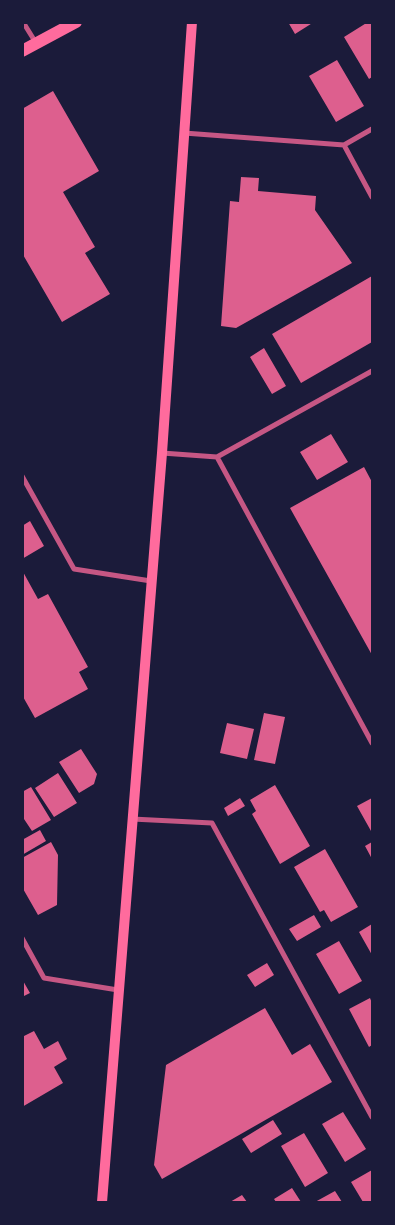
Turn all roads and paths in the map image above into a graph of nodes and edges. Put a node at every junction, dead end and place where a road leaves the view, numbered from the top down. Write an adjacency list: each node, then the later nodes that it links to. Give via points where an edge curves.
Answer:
1 (23, 22): 4 (street)
2 (76, 22): 4 (main road)
3 (192, 22): 7 (main road)
4 (36, 44): 5 (main road)
5 (22, 51)
6 (372, 130): 8 (street)
7 (184, 133): 8 (street); 11 (main road)
8 (344, 145): 9 (street)
9 (372, 197)
10 (372, 371): 12 (street)
11 (162, 453): 12 (street); 14 (main road)
12 (217, 457): 15 (street)
13 (22, 476): 14 (street, via 74,569)
14 (150, 581): 16 (main road)
15 (372, 743)
16 (132, 818): 18 (main road); 19 (street, via 212,823)
17 (22, 938): 18 (street, via 44,978)
18 (118, 990): 20 (main road)
19 (372, 1117)
20 (102, 1202)

